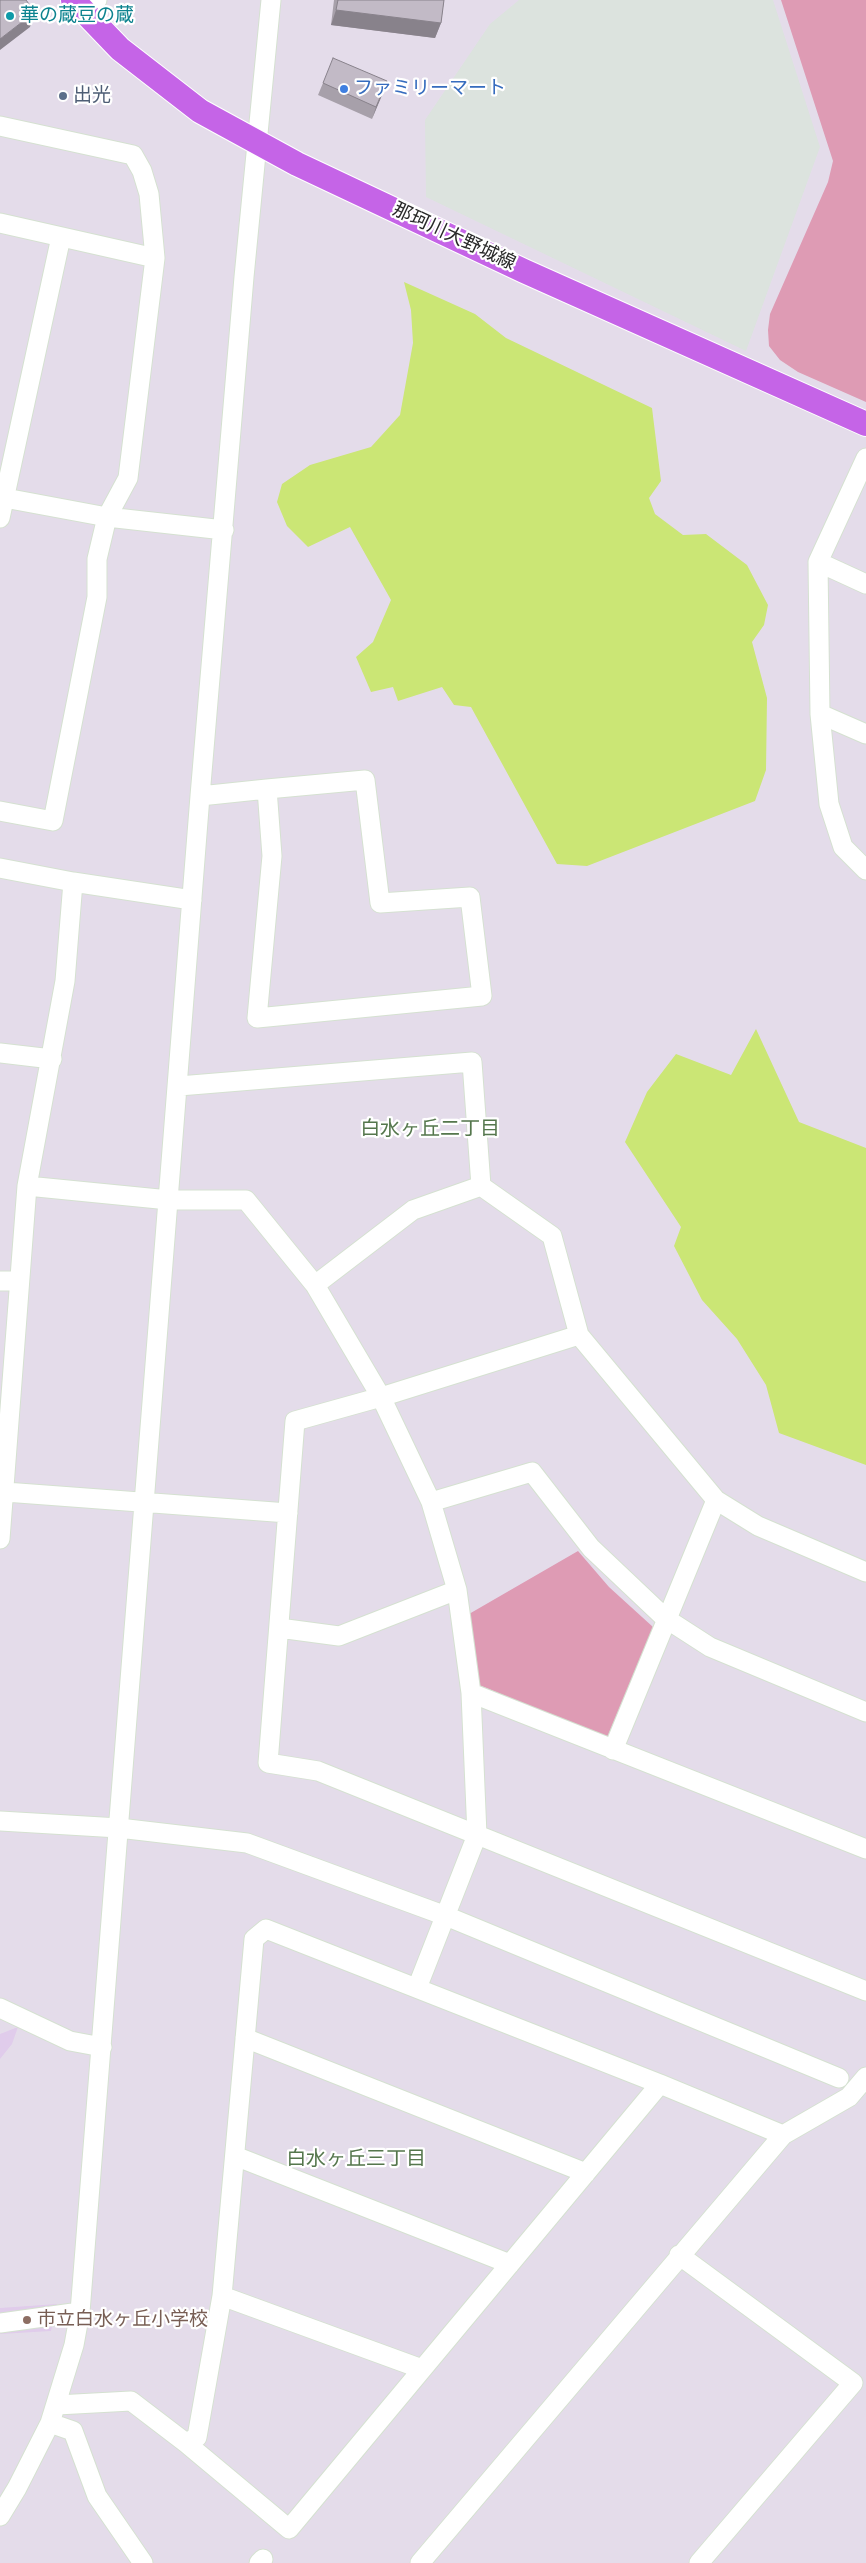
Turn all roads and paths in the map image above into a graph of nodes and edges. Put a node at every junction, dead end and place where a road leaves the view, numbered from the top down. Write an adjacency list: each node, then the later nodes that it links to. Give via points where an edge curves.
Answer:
1 (271, 0): 4 (street)
2 (85, 5): 4 (main road, 那珂川大野城線, via 120,49 200,111)
3 (0, 126): 7 (street, via 132,155 142,171 148,194)
4 (257, 141): 8 (main road, 那珂川大野城線, via 297,164 524,271); 13 (street)
5 (0, 223): 6 (street)
6 (61, 237): 7 (street); 10 (street)
7 (156, 258): 11 (street, via 128,478)
8 (866, 424)
9 (866, 458): 14 (street)
10 (2, 498): 11 (street); 12 (street)
11 (108, 517): 13 (street); 20 (street, via 97,559 97,597 53,821)
12 (0, 518)
13 (224, 530): 19 (street)
14 (818, 562): 15 (street); 16 (street)
15 (866, 584)
16 (820, 714): 17 (street); 22 (street, via 829,804 843,848)
17 (866, 734)
18 (267, 789): 18 (street, via 366,780 380,902 470,896 482,996 257,1018 272,856); 19 (street)
19 (200, 796): 24 (street)
20 (0, 812)
21 (0, 868): 23 (street)
22 (866, 870)
23 (73, 882): 24 (street); 26 (street, via 65,981)
24 (192, 900): 27 (street)
25 (0, 1052): 26 (street)
26 (52, 1059): 28 (street)
27 (179, 1086): 29 (street, via 472,1062); 30 (street)
28 (27, 1186): 30 (street); 32 (street)
29 (481, 1186): 33 (street, via 413,1210); 34 (street, via 552,1236)
30 (169, 1200): 33 (street, via 246,1200); 38 (street)
31 (0, 1281): 32 (street)
32 (19, 1282): 36 (street)
33 (315, 1285): 35 (street)
34 (579, 1335): 35 (street); 37 (street)
35 (381, 1397): 39 (street); 40 (street, via 295,1421)
36 (5, 1492): 38 (street); 41 (street)
37 (716, 1500): 42 (street, via 758,1526); 44 (street)
38 (145, 1502): 40 (street); 50 (street)
39 (431, 1502): 43 (street); 44 (street, via 532,1472 591,1548)
40 (288, 1513): 45 (street)
41 (0, 1540)
42 (866, 1572)
43 (456, 1590): 45 (street, via 339,1636); 46 (street)
44 (665, 1618): 47 (street, via 710,1646); 48 (street)
45 (279, 1628): 51 (street, via 268,1763 318,1771)
46 (471, 1693): 48 (street); 51 (street)
47 (866, 1712)
48 (613, 1750): 52 (street)
49 (0, 1821): 50 (street)
50 (120, 1828): 53 (street, via 247,1843); 58 (street)
51 (477, 1835): 53 (street); 55 (street)
52 (866, 1849)
53 (446, 1916): 54 (street); 60 (street)
54 (416, 1988): 57 (street, via 266,1930 254,1940); 61 (street)
55 (866, 1990)
56 (2, 2013): 58 (street, via 70,2041)
57 (246, 2038): 63 (street); 64 (street)
58 (102, 2047): 68 (street)
59 (866, 2077): 62 (street, via 849,2098)
60 (839, 2078)
61 (660, 2084): 62 (street); 64 (street)
62 (784, 2135): 65 (street)
63 (235, 2156): 66 (street); 67 (street)
64 (586, 2173): 66 (street)
65 (679, 2255): 71 (street); 77 (street)
66 (510, 2264): 70 (street)
67 (222, 2296): 70 (street); 74 (street, via 197,2437)
68 (80, 2312): 69 (street); 72 (street)
69 (0, 2323)
70 (422, 2369): 74 (street, via 289,2529)
71 (859, 2388): 78 (street)
72 (57, 2405): 73 (street); 74 (street, via 131,2402)
73 (50, 2423): 75 (street, via 18,2488); 76 (street, via 73,2431 97,2496)
74 (186, 2444)
75 (0, 2516)
76 (143, 2563)
77 (420, 2563)
78 (699, 2563)

